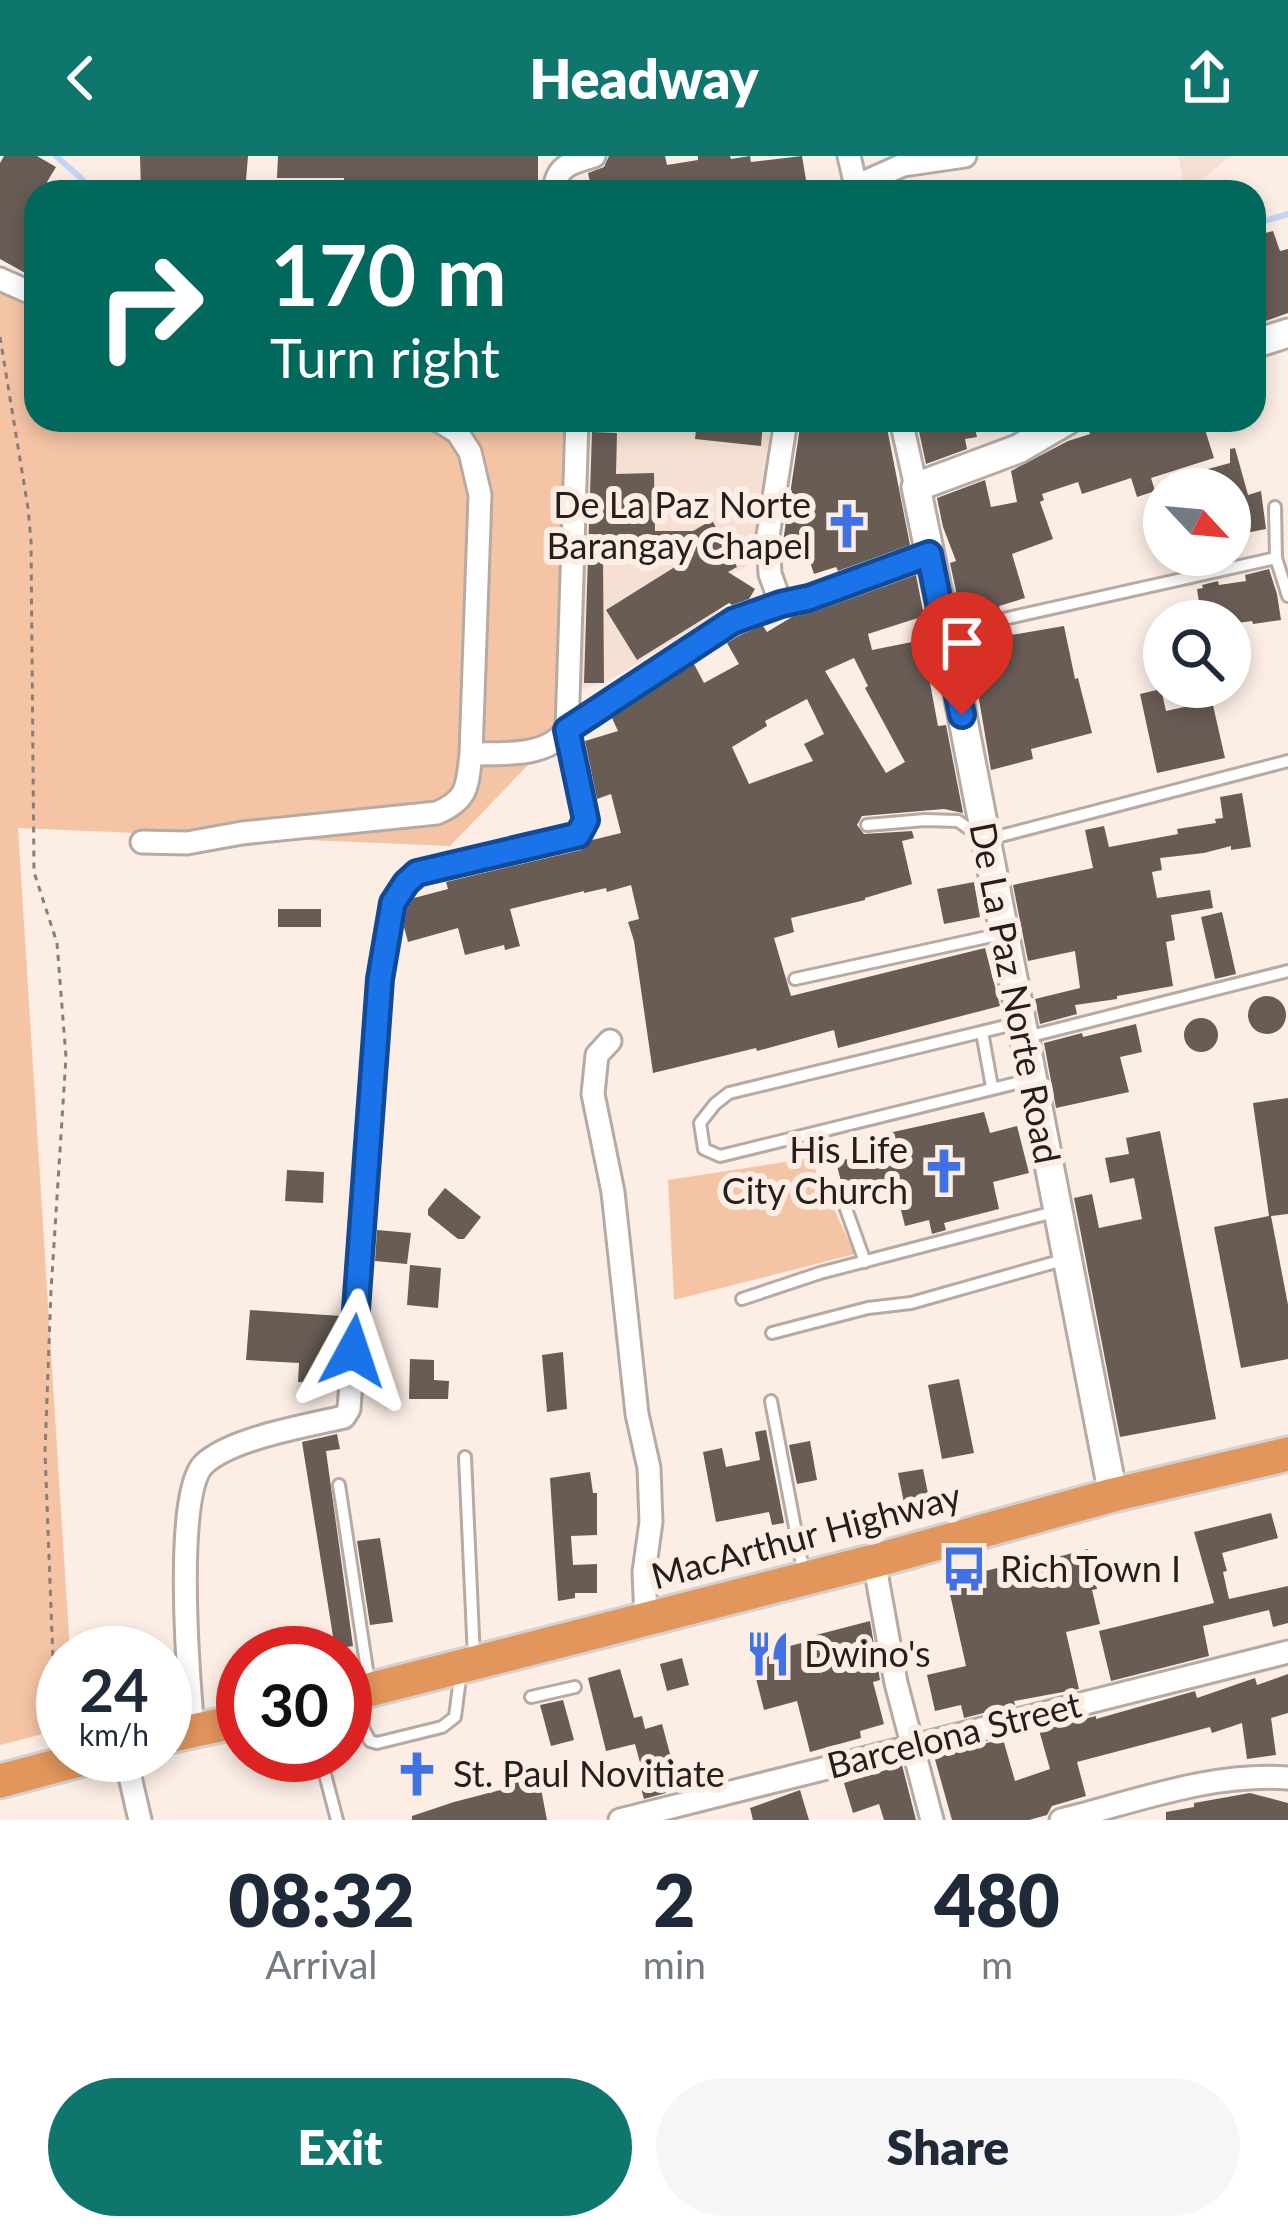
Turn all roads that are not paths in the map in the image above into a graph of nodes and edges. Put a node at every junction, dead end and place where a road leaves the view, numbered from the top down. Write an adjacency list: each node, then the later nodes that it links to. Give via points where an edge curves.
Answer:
1 (594, 156): 5 (street, via 565,165)
2 (830, 156): 4 (street)
3 (965, 156): 4 (street)
4 (854, 176)
5 (556, 180)
6 (457, 432): 19 (street, via 480,495)
7 (577, 432): 18 (street)
8 (784, 432): 16 (street, via 768,536)
9 (904, 432): 11 (street, De La Paz Norte Road)
10 (1047, 432): 11 (street)
11 (916, 488): 13 (street, De La Paz Norte Road)
12 (1275, 507): 14 (lane)
13 (929, 554): 16 (street); 17 (street, De La Paz Norte Road)
14 (1276, 558): 15 (lane); 17 (lane)
15 (1288, 596)
16 (781, 604): 18 (street, via 733,621)
17 (946, 632): 22 (street, De La Paz Norte Road)
18 (567, 730): 19 (street, via 540,749); 46 (street, via 586,820 578,835 417,873 393,903 380,979 349,1409 202,1466 188,1516)
19 (471, 754): 23 (street, via 467,790 437,813)
20 (1288, 760): 22 (lane)
21 (867, 825): 22 (lane, via 958,821)
22 (985, 840): 24 (street, De La Paz Norte Road)
23 (142, 842)
24 (1004, 934): 26 (lane); 27 (street, De La Paz Norte Road)
25 (1288, 971): 27 (lane)
26 (795, 979)
27 (1022, 1030): 28 (lane); 30 (street, De La Paz Norte Road)
28 (982, 1032): 31 (lane); 31 (lane, via 729,1093 700,1123 704,1149 720,1156)
29 (610, 1041): 45 (street, via 597,1055 593,1094 649,1468)
30 (1032, 1079): 31 (lane); 33 (street, De La Paz Norte Road)
31 (992, 1087)
32 (845, 1206): 35 (lane)
33 (1058, 1212): 34 (street, De La Paz Norte Road); 35 (lane)
34 (1066, 1259): 37 (lane); 42 (street, De La Paz Norte Road)
35 (865, 1262): 36 (lane)
36 (742, 1299)
37 (772, 1334)
38 (771, 1401): 44 (lane)
39 (1288, 1454): 42 (highway, MacArthur Highway)
40 (465, 1457): 49 (lane)
41 (339, 1485): 47 (lane)
42 (1113, 1495): 43 (highway, MacArthur Highway)
43 (874, 1561): 44 (highway, MacArthur Highway); 54 (street)
44 (805, 1579): 45 (highway, MacArthur Highway)
45 (646, 1618): 49 (highway, MacArthur Highway)
46 (187, 1626)
47 (353, 1626)
48 (1288, 1652): 54 (street, Barcelona Street)
49 (468, 1665): 51 (highway, MacArthur Highway); 53 (lane, via 455,1717)
50 (575, 1687): 52 (lane)
51 (372, 1690)
52 (531, 1697)
53 (372, 1742)
54 (911, 1745): 62 (street, Barcelona Street); 63 (street)
55 (36, 1771): 57 (highway)
56 (1288, 1778): 64 (street, via 1208,1783)
57 (0, 1781)
58 (131, 1782): 60 (street)
59 (327, 1782): 61 (lane)
60 (140, 1820)
61 (337, 1820)
62 (620, 1820)
63 (932, 1820)
64 (1060, 1820)

